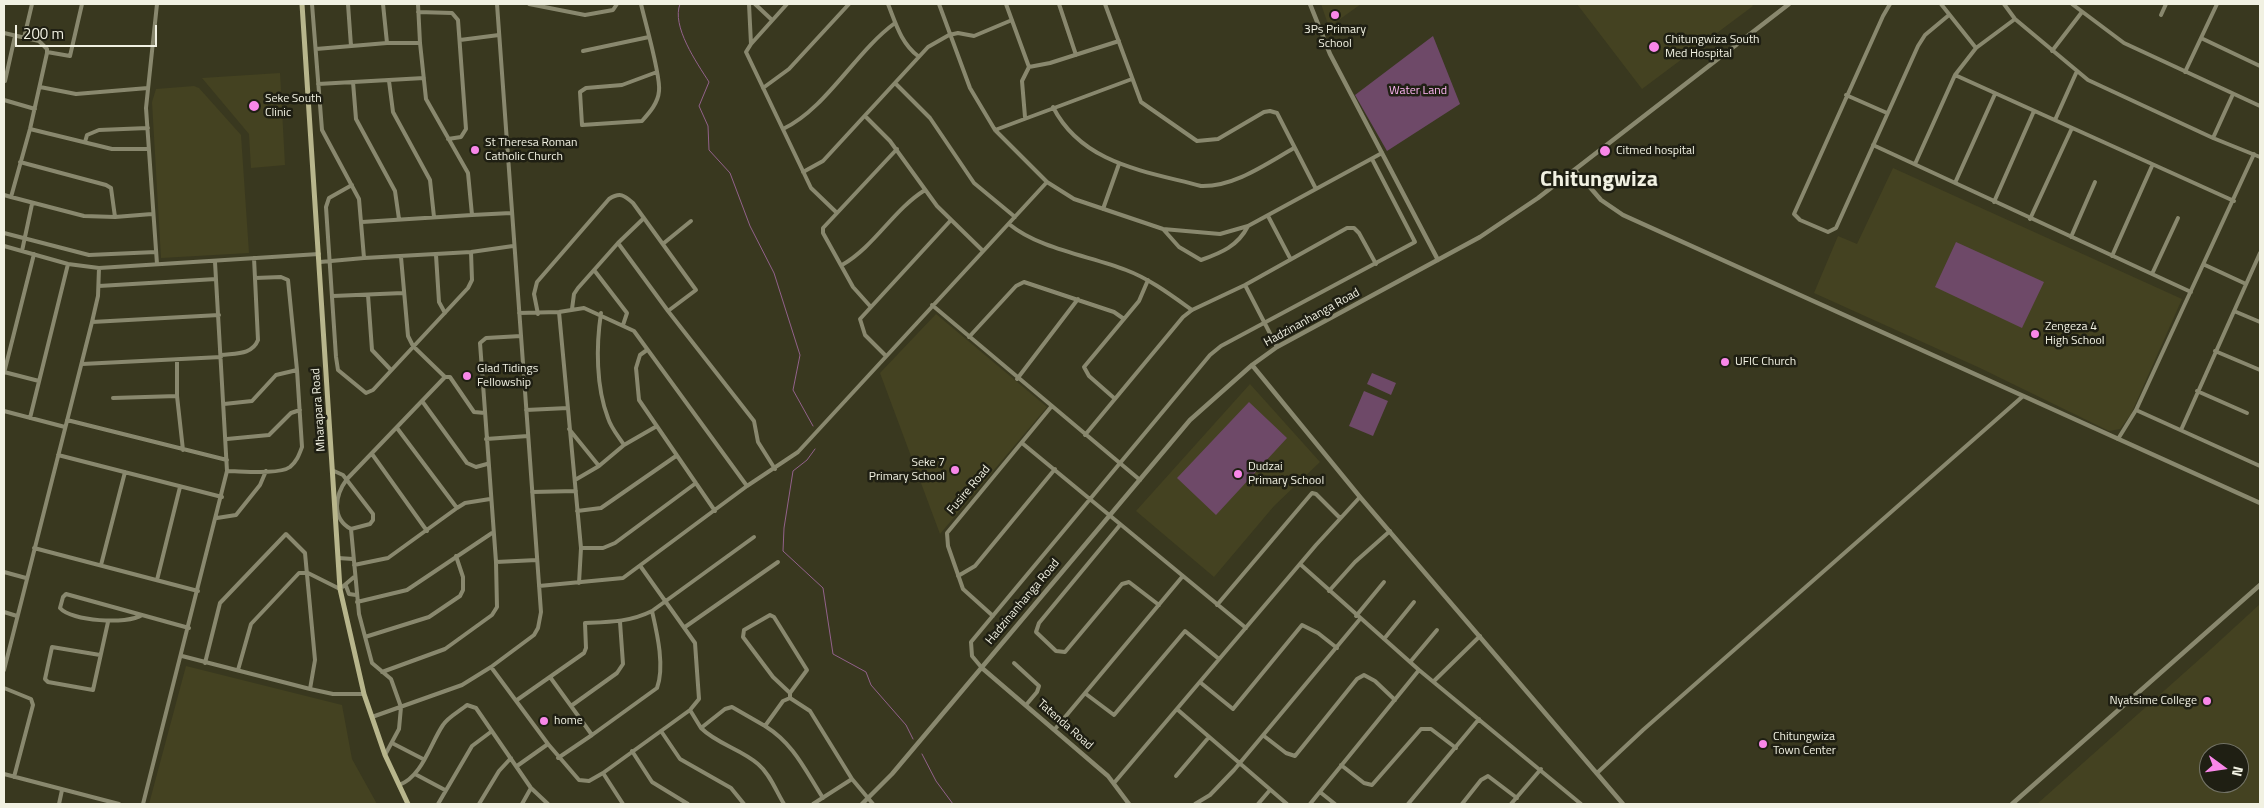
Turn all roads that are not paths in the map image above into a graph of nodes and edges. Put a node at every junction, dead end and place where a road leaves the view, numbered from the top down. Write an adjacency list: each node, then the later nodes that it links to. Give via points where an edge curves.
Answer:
1 (32, 4): 43 (street)
2 (82, 4): 55 (street, via 70,56)
3 (157, 4): 72 (street)
4 (302, 4): 151 (main road, Mharapara Road)
5 (312, 4): 52 (street)
6 (348, 4): 50 (street)
7 (383, 4): 47 (street)
8 (418, 4): 30 (street)
9 (497, 4): 39 (street)
10 (530, 4): 11 (street, via 585,15 613,10)
11 (617, 4)
12 (641, 4): 42 (street)
13 (750, 4): 49 (street)
14 (755, 4): 35 (street)
15 (787, 4): 35 (street)
16 (849, 4): 73 (street, via 789,68)
17 (888, 4): 37 (street)
18 (939, 4): 40 (street)
19 (1006, 4): 36 (street)
20 (1059, 4): 56 (street)
21 (1105, 4): 46 (street)
22 (1310, 4): 98 (street, via 1330,54)
23 (1790, 4): 106 (street, Hadzinanhanga Road)
24 (1890, 4): 76 (street)
25 (1941, 4): 32 (street)
26 (2004, 4): 34 (street)
27 (2072, 4): 31 (street)
28 (2166, 4): 33 (street)
29 (2217, 4): 44 (street)
30 (418, 12): 45 (street, via 452,14 458,20); 48 (street)
31 (2082, 12): 54 (street); 62 (street, via 2124,44)
32 (1949, 15): 51 (street); 82 (street, via 1925,35)
33 (2161, 15)
34 (2016, 18): 51 (street); 54 (street)
35 (772, 20): 49 (street)
36 (1012, 20): 40 (street, via 974,36 958,32); 58 (street)
37 (895, 23): 57 (street, via 907,48); 89 (street, via 877,37 803,117)
38 (4, 33): 41 (street)
39 (499, 35): 45 (street); 121 (street)
40 (949, 35): 57 (street); 90 (street, via 970,88)
41 (15, 36): 43 (street); 66 (street)
42 (648, 37): 53 (street); 61 (street)
43 (24, 38): 55 (street, via 39,41)
44 (2201, 38): 59 (street); 62 (street)
45 (460, 40): 91 (street, via 466,129 460,137)
46 (1119, 41): 56 (street); 65 (street)
47 (387, 43): 48 (street); 50 (street)
48 (420, 43): 64 (street)
49 (751, 44): 73 (street, via 747,48 748,56)
50 (351, 46): 52 (street)
51 (1976, 48): 63 (street)
52 (316, 49): 70 (street)
53 (583, 51)
54 (2052, 51): 60 (street)
55 (47, 52): 71 (street)
56 (1076, 55): 58 (street)
57 (918, 56): 69 (street)
58 (1029, 66): 84 (street, via 1022,81)
59 (2260, 66)
60 (2077, 71): 85 (street); 92 (street, via 2088,80)
61 (657, 72): 61 (street, via 660,86 657,100 642,121 582,125 580,92 586,88 622,85)
62 (2185, 72): 75 (street)
63 (1954, 75): 74 (street); 104 (street)
64 (424, 78): 67 (street); 91 (street, via 426,99)
65 (1132, 79): 78 (street); 95 (street, via 1141,102 1197,141 1218,139 1270,111 1276,113)
66 (5, 81)
67 (388, 81): 68 (street); 126 (street, via 393,112 430,180)
68 (354, 82): 70 (street); 130 (street, via 356,119 396,191)
69 (895, 83): 83 (street); 127 (street, via 930,118 974,183)
70 (318, 84): 111 (street, via 322,130)
71 (40, 87): 72 (street, via 76,94); 80 (street)
72 (148, 88): 86 (street)
73 (763, 88): 89 (street)
74 (1995, 94): 81 (street); 110 (street)
75 (2233, 94): 79 (street); 92 (street)
76 (1846, 95): 82 (street); 94 (street, via 1794,216 1828,232 1834,230)
77 (4, 100): 80 (street)
78 (1053, 106): 84 (street); 103 (street, via 1061,122 1087,148)
79 (2260, 106)
80 (35, 109): 88 (street)
81 (2034, 111): 85 (street); 117 (street)
82 (1887, 113): 94 (street)
83 (865, 116): 97 (street); 107 (street, via 824,161)
84 (1025, 117): 90 (street)
85 (2054, 120): 87 (street)
86 (148, 128): 93 (street, via 99,130 87,135); 96 (street)
87 (2072, 128): 105 (street); 131 (street)
88 (30, 129): 93 (street); 102 (street)
89 (783, 129): 107 (street)
90 (995, 130): 108 (street)
91 (448, 138): 123 (street, via 468,173)
92 (2213, 138): 99 (street)
93 (85, 142): 96 (street, via 122,151)
94 (1873, 145): 104 (street)
95 (1294, 148): 103 (street, via 1215,187); 112 (street)
96 (149, 149): 122 (street)
97 (896, 149): 113 (street); 120 (street)
98 (1382, 153): 101 (street); 159 (street)
99 (2254, 154): 100 (street); 116 (street)
100 (2260, 157)
101 (1372, 159): 112 (street); 165 (street, via 1415,242)
102 (20, 162): 115 (street); 125 (street, via 106,185 111,188)
103 (1119, 164): 119 (street)
104 (1915, 164): 110 (street)
105 (2152, 166): 116 (street); 153 (street)
106 (1575, 170): 159 (street, Hadzinanhanga Road, via 1480,237); 219 (street, via 1601,200 1624,215)
107 (803, 172): 120 (street, via 811,188)
108 (1047, 182): 119 (street, via 1074,200); 127 (street)
109 (2095, 182): 139 (street)
110 (1955, 183): 117 (street)
111 (352, 185): 134 (street, via 359,199); 158 (street, via 327,202)
112 (1316, 189): 124 (street)
113 (925, 190): 132 (street); 166 (street, via 913,198 860,253)
114 (4, 195): 115 (street)
115 (11, 197): 118 (street)
116 (2234, 201): 167 (street)
117 (1994, 202): 131 (street)
118 (32, 204): 125 (street, via 84,216); 140 (street)
119 (1103, 209): 137 (street)
120 (836, 212): 166 (street, via 823,231)
121 (511, 213): 123 (street); 144 (street)
122 (152, 214): 125 (street); 147 (street)
123 (472, 215): 126 (street)
124 (1268, 216): 136 (street); 157 (street)
125 (115, 217)
126 (434, 217): 130 (street)
127 (1015, 217): 135 (street)
128 (644, 218): 141 (street); 142 (street); 192 (street, via 625,196 616,195 609,199 537,282 534,294)
129 (2178, 218): 170 (street)
130 (399, 219): 134 (street)
131 (2030, 219): 139 (street)
132 (951, 220): 145 (street); 183 (street)
133 (691, 221): 141 (street)
134 (362, 222): 156 (street)
135 (1009, 224): 145 (street); 173 (street, via 1020,233)
136 (1248, 226): 137 (street, via 1220,234); 137 (street, via 1242,239 1221,253 1200,260 1179,247)
137 (1163, 229)
138 (4, 233): 140 (street)
139 (2071, 237): 153 (street)
140 (25, 238): 146 (street); 147 (street, via 88,255)
141 (664, 242): 186 (street, via 696,290)
142 (618, 243): 169 (street); 186 (street)
143 (4, 246): 146 (street)
144 (513, 246): 148 (street); 190 (street)
145 (982, 250): 182 (street)
146 (22, 251): 150 (street)
147 (156, 252): 164 (street)
148 (471, 252): 152 (street); 189 (street, via 471,283)
149 (2260, 253): 162 (street)
150 (34, 254): 163 (street); 213 (street)
151 (319, 254): 155 (street); 161 (main road, Mharapara Road)
152 (436, 254): 154 (street); 189 (street, via 439,302)
153 (2112, 256): 170 (street)
154 (401, 257): 156 (street); 178 (street)
155 (254, 258): 160 (street); 171 (street)
156 (364, 258): 158 (street)
157 (1290, 258): 165 (street, via 1347,228 1354,228); 175 (street)
158 (330, 260): 161 (street); 180 (street)
159 (1438, 260): 202 (street, Hadzinanhanga Road)
160 (215, 262): 164 (street); 172 (street)
161 (320, 262): 259 (main road, Mharapara Road)
162 (2259, 262): 174 (street)
163 (68, 264): 168 (street); 216 (street)
164 (157, 264): 168 (street)
165 (1376, 264): 197 (street)
166 (842, 265): 183 (street, via 853,287)
167 (2205, 265): 174 (street); 177 (street)
168 (100, 268): 176 (street)
169 (594, 270): 184 (street, via 574,294); 198 (street, via 627,313)
170 (2152, 274): 177 (street)
171 (255, 278): 205 (street, via 258,340 253,349); 210 (street, via 281,277 288,280)
172 (216, 279): 176 (street); 193 (street)
173 (1148, 280): 185 (street); 194 (street, via 1139,301)
174 (2246, 284): 187 (street)
175 (1245, 285): 185 (street); 197 (street)
176 (99, 286): 195 (street)
177 (2191, 292): 228 (street)
178 (403, 293): 179 (street); 201 (street, via 406,328)
179 (368, 295): 180 (street); 211 (street, via 372,350)
180 (333, 296): 211 (street, via 338,370 370,393)
181 (1078, 299): 194 (street); 200 (street, via 1021,282); 215 (street)
182 (932, 305): 200 (street); 206 (street)
183 (870, 306): 206 (street, via 862,315 860,325 872,344)
184 (572, 309): 188 (street); 191 (street, via 584,308)
185 (1192, 310): 221 (street)
186 (668, 311): 255 (street, via 754,421 758,442)
187 (2234, 311): 196 (street); 204 (street)
188 (559, 312): 192 (street); 225 (street)
189 (445, 313): 201 (street)
190 (519, 313): 192 (street); 199 (street)
191 (601, 313): 198 (street); 245 (street, via 599,368 605,410)
192 (538, 314)
193 (219, 315): 195 (street); 205 (street)
194 (1124, 318): 221 (street, via 1084,367 1089,376)
195 (92, 322): 208 (street)
196 (2260, 322)
197 (1264, 324): 202 (street); 251 (street, via 1210,354)
198 (623, 325): 203 (street, via 634,330)
199 (521, 336): 227 (street); 230 (street, via 486,338 480,343)
200 (969, 337): 215 (street)
201 (413, 346): 211 (street); 214 (street)
202 (1277, 347): 209 (street, Hadzinanhanga Road)
203 (647, 350): 234 (street, via 640,355 636,368 639,400); 265 (street)
204 (2215, 351): 212 (street); 217 (street)
205 (221, 356): 207 (street); 223 (street)
206 (886, 356): 255 (street, via 798,452)
207 (177, 360): 208 (street); 218 (street)
208 (82, 364): 233 (street)
209 (1252, 365): 263 (street, Hadzinanhanga Road, via 1190,420); 270 (street)
210 (298, 370): 223 (street, via 276,375 252,401); 226 (street)
211 (390, 370)
212 (2260, 370)
213 (4, 372): 216 (street)
214 (445, 377): 222 (street); 230 (street, via 450,377 474,412)
215 (1017, 379): 224 (street)
216 (39, 381): 232 (street)
217 (2197, 392): 231 (street); 238 (street)
218 (177, 396): 220 (street); 246 (street)
219 (2022, 397): 243 (street); 384 (street)
220 (113, 398)
221 (1114, 398): 239 (street)
222 (422, 401): 236 (street); 252 (street, via 467,463 476,468)
223 (224, 404): 241 (street)
224 (1051, 407): 239 (street); 244 (street, Fusire Road)
225 (568, 408): 227 (street); 237 (street)
226 (300, 410): 241 (street, via 291,413 269,435); 258 (street, via 302,447 298,458 288,468)
227 (526, 410): 240 (street)
228 (2136, 410): 238 (street); 243 (street)
229 (4, 411): 232 (street)
230 (485, 413): 242 (street)
231 (2247, 413)
232 (30, 418): 235 (street)
233 (67, 420): 235 (street); 246 (street)
234 (657, 426): 245 (street); 249 (street)
235 (65, 427): 248 (street)
236 (397, 428): 247 (street); 274 (street)
237 (569, 429): 253 (street); 262 (street)
238 (2181, 430): 254 (street)
239 (1085, 435): 251 (street)
240 (528, 436): 242 (street); 268 (street)
241 (227, 439): 250 (street)
242 (486, 439): 252 (street)
243 (2118, 439): 273 (street)
244 (1022, 443): 256 (street); 300 (street, Fusire Road, via 948,533 948,546)
245 (624, 445): 253 (street)
246 (183, 450): 250 (street)
247 (372, 454): 261 (street); 282 (street)
248 (58, 455): 260 (street); 286 (street)
249 (676, 456): 264 (street); 275 (street, via 601,508)
250 (227, 460): 257 (street)
251 (1120, 463): 263 (street); 272 (street)
252 (487, 464): 271 (street)
253 (599, 466): 262 (street)
254 (2260, 466)
255 (775, 469): 265 (street)
256 (1055, 469): 272 (street); 300 (street, via 975,566)
257 (227, 471): 258 (street); 269 (street)
258 (266, 471): 278 (street, via 260,485 236,515)
259 (334, 471): 261 (street); 289 (main road, Mharapara Road)
260 (125, 472): 266 (street); 295 (street)
261 (347, 479): 281 (street, via 339,490 338,518); 281 (street, via 373,520 370,524)
262 (575, 480): 267 (street)
263 (1140, 480): 277 (street, Hadzinanhanga Road)
264 (696, 484): 276 (street); 287 (street, via 615,543 603,548)
265 (747, 486): 276 (street)
266 (180, 487): 269 (street); 304 (street)
267 (576, 491): 268 (street); 275 (street)
268 (532, 492): 291 (street)
269 (222, 497): 278 (street)
270 (1360, 497): 279 (street); 283 (street)
271 (490, 499): 274 (street, via 465,503); 284 (street)
272 (1089, 499): 277 (street); 322 (street)
273 (2260, 503)
274 (456, 508): 282 (street)
275 (578, 511): 287 (street)
276 (715, 511): 297 (street)
277 (1109, 516): 280 (street); 341 (street, Hadzinanhanga Road)
278 (217, 518): 310 (street)
279 (1340, 518): 294 (street); 317 (street, via 1316,494 1308,495)
280 (1120, 525): 302 (street); 316 (street, via 1038,623 1036,632 1056,651 1064,652 1122,584 1129,582)
281 (351, 529): 290 (street)
282 (427, 531): 296 (street, via 388,558)
283 (1390, 531): 311 (street, via 1371,546); 330 (street)
284 (492, 533): 288 (street); 292 (street)
285 (754, 537): 313 (street)
286 (34, 548): 295 (street); 303 (street)
287 (580, 548): 306 (street)
288 (456, 556): 314 (street, via 407,590); 331 (street, via 463,577 460,596 429,617)
289 (338, 558): 290 (street); 309 (main road, Mharapara Road)
290 (353, 559): 296 (street)
291 (537, 560): 292 (street); 308 (street)
292 (496, 562): 345 (street, via 497,607 492,615 445,649)
293 (778, 562): 326 (street)
294 (1300, 564): 311 (street); 328 (street)
295 (101, 565): 304 (street)
296 (354, 566): 301 (street)
297 (641, 568): 306 (street, via 623,578); 313 (street)
298 (4, 572): 303 (street)
299 (308, 573): 309 (street); 339 (street, via 306,553 284,535 220,603); 343 (street, via 299,573 251,624); 350 (street, via 315,660)
300 (958, 576): 322 (street, Fusire Road, via 968,595)
301 (354, 577): 309 (street); 312 (street)
302 (1182, 577): 316 (street); 317 (street)
303 (26, 578): 320 (street)
304 (158, 580): 310 (street)
305 (1384, 582): 323 (street)
306 (579, 584): 308 (street)
307 (2260, 585): 428 (street)
308 (539, 586): 340 (street, via 541,612 534,635)
309 (343, 587): 312 (street, via 349,594); 351 (main road, Mharapara Road)
310 (198, 591): 327 (street)
311 (1329, 591): 323 (street)
312 (356, 595): 314 (street)
313 (665, 600): 318 (street); 326 (street)
314 (357, 602): 331 (street)
315 (1414, 602): 332 (street)
316 (1159, 604): 352 (street)
317 (1217, 605): 328 (street)
318 (652, 611): 325 (street); 368 (street, via 658,642 660,680 657,688)
319 (4, 612): 320 (street)
320 (17, 616): 342 (street)
321 (142, 616): 324 (street, via 134,620); 324 (street, via 71,594 63,597 60,608 66,613); 327 (street)
322 (993, 616): 341 (street, via 971,642 972,656)
323 (1358, 617): 332 (street); 333 (street)
324 (108, 622): 334 (street)
325 (620, 622): 346 (street, via 585,623 584,653); 356 (street, via 623,664 617,673)
326 (685, 626): 359 (street, via 695,643 700,692 700,699)
327 (189, 628): 335 (street)
328 (1246, 628): 336 (street)
329 (1437, 630): 337 (street)
330 (1480, 636): 347 (street); 384 (street)
331 (365, 637): 345 (street, via 372,663)
332 (1384, 639): 337 (street)
333 (1338, 648): 348 (street, via 1302,625 1233,709); 369 (street)
334 (100, 654): 334 (street, via 93,690 45,679 52,647)
335 (182, 656): 339 (street); 404 (street)
336 (1219, 659): 348 (street); 352 (street, via 1185,632 1114,715)
337 (1411, 661): 344 (street)
338 (1014, 662): 357 (street, via 1039,686)
339 (205, 663): 343 (street)
340 (491, 667): 354 (street); 358 (street, via 451,690)
341 (982, 668): 357 (street, Tatenda Road); 400 (street, Hadzinanhanga Road)
342 (4, 670)
343 (238, 670): 350 (street)
344 (1419, 670): 347 (street); 355 (street)
345 (381, 672): 358 (street, via 391,679)
346 (550, 677): 354 (street); 356 (street)
347 (1434, 681): 362 (street)
348 (1201, 683): 360 (street)
349 (4, 688): 388 (street, via 27,696 33,705)
350 (310, 689): 351 (street, via 333,694)
351 (364, 694): 361 (main road, Mharapara Road)
352 (1086, 694): 365 (street)
353 (790, 696): 353 (street, via 743,637 744,630 770,615 807,670); 363 (street); 389 (street, via 810,711)
354 (517, 700): 372 (street)
355 (1395, 700): 369 (street, via 1364,675 1357,679 1295,756); 380 (street)
356 (571, 706): 368 (street)
357 (1026, 706): 365 (street, Tatenda Road)
358 (401, 707): 361 (street); 371 (street, via 399,728)
359 (690, 710): 364 (street); 367 (street)
360 (1178, 710): 370 (street); 390 (street)
361 (372, 717): 375 (main road, Mharapara Road)
362 (1479, 719): 373 (street); 382 (street)
363 (765, 726): 364 (street, via 732,708 725,709); 397 (street, via 791,747)
364 (701, 728): 413 (street, via 712,738 758,764)
365 (1055, 729): 390 (street, Tatenda Road)
366 (492, 731): 376 (street); 378 (street, via 476,708 467,705 444,723); 394 (street, via 472,746)
367 (661, 731): 374 (street); 412 (street, via 680,759 731,788)
368 (592, 735): 377 (street)
369 (1264, 736): 379 (street)
370 (1208, 737): 379 (street); 387 (street)
371 (392, 743): 375 (street); 378 (street)
372 (548, 744): 377 (street); 381 (street)
373 (1456, 748): 380 (street, via 1431,729 1421,729 1372,785 1364,783); 423 (street)
374 (632, 751): 383 (street); 411 (street, via 652,782)
375 (386, 754): 391 (main road, Mharapara Road)
376 (511, 758): 381 (street); 407 (street)
377 (558, 758): 383 (street, via 579,780 589,781)
378 (423, 759): 386 (street)
379 (1240, 763): 395 (street); 418 (street, via 1210,795)
380 (1341, 765): 396 (street)
381 (517, 766): 392 (street)
382 (1541, 769): 398 (street); 426 (street)
383 (603, 773): 410 (street)
384 (1597, 773): 427 (street)
385 (4, 774): 388 (street)
386 (415, 774): 391 (street); 394 (street)
387 (1176, 776)
388 (14, 777): 393 (street)
389 (852, 779): 397 (street); 400 (street)
390 (1114, 783): 417 (street, Tatenda Road)
391 (399, 785): 405 (main road, Mharapara Road)
392 (531, 788): 408 (street); 409 (street)
393 (62, 790): 399 (street); 401 (street)
394 (445, 790): 406 (street)
395 (1270, 790): 419 (street); 420 (street)
396 (1320, 792): 421 (street); 422 (street)
397 (823, 798): 414 (street)
398 (1517, 798): 424 (street, via 1488,776); 425 (street)
399 (98, 799): 402 (street); 403 (street)
400 (869, 799): 415 (street, Hadzinanhanga Road); 416 (street)
401 (59, 804)
402 (97, 804)
403 (119, 804)
404 (142, 804)
405 (408, 804)
406 (438, 804)
407 (479, 804)
408 (522, 804)
409 (548, 804)
410 (623, 804)
411 (688, 804)
412 (744, 804)
413 (784, 804)
414 (813, 804)
415 (862, 804)
416 (873, 804)
417 (1129, 804)
418 (1195, 804)
419 (1258, 804)
420 (1287, 804)
421 (1310, 804)
422 (1335, 804)
423 (1408, 804)
424 (1462, 804)
425 (1511, 804)
426 (1581, 804)
427 (1623, 804)
428 (2012, 804)

